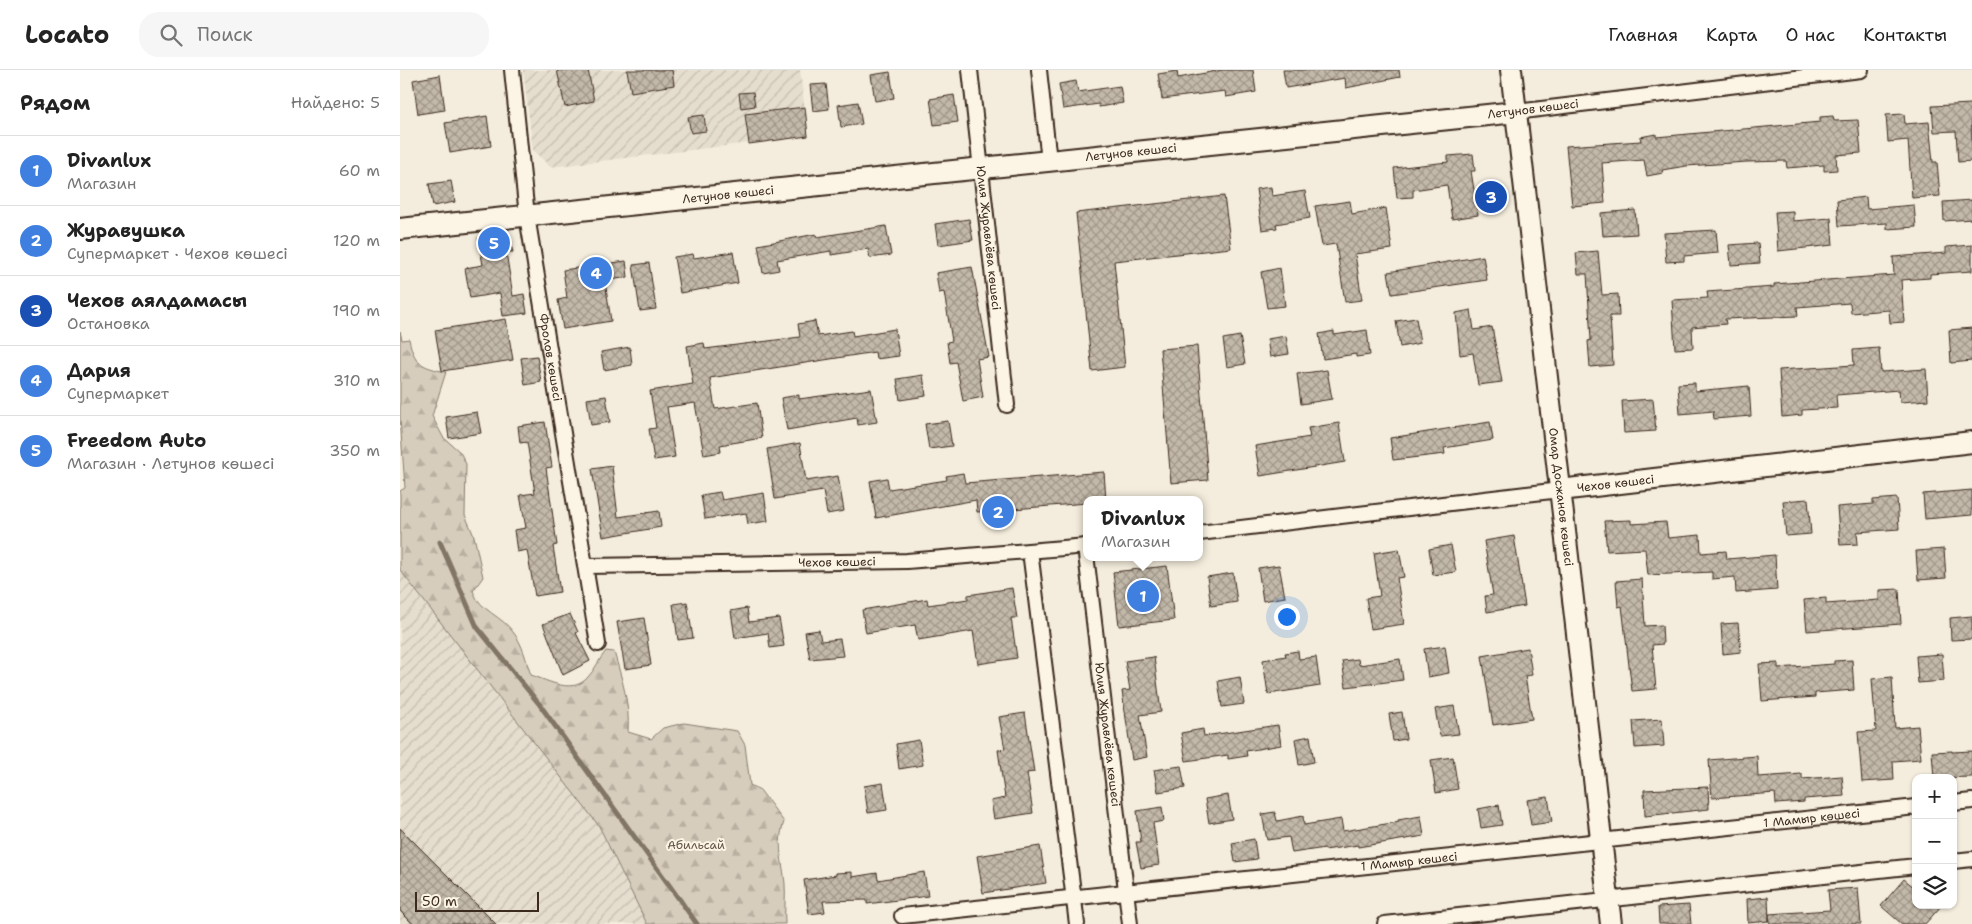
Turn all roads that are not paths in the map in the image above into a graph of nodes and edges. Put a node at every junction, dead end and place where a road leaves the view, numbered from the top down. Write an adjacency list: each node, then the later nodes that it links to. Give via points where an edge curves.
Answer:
1 (512, 70): 9 (street, Фролов көшесі)
2 (970, 70): 8 (street, Юлия Журавлёва көшесі)
3 (1039, 70): 7 (street)
4 (1511, 70): 6 (street, Омар Досжанов көшесі)
5 (1861, 70): 6 (street, Летунов көшесі)
6 (1516, 112): 7 (street, Летунов көшесі); 13 (street, Омар Досжанов көшесі)
7 (1049, 161): 8 (street, Летунов көшесі)
8 (981, 168): 9 (street, Летунов көшесі); 11 (street, Юлия Журавлёва көшесі)
9 (526, 216): 10 (street, Летунов көшесі); 18 (street, Фролов көшесі)
10 (400, 229)
11 (1007, 406)
12 (1972, 442): 13 (street, Чехов көшесі)
13 (1560, 490): 14 (street, Чехов көшесі); 23 (street, Омар Досжанов көшесі)
14 (1203, 533)
15 (1083, 546): 16 (street, Чехов көшесі)
16 (1030, 551): 18 (street, Чехов көшесі, via 907,561); 28 (street)
17 (1088, 561): 27 (street, Юлия Журавлёва көшесі)
18 (587, 566): 19 (street, Фролов көшесі)
19 (598, 644)
20 (1972, 801): 21 (street)
21 (1957, 803)
22 (1912, 807): 23 (street, 1 Мамыр көшесі)
23 (1601, 840): 27 (street, 1 Мамыр көшесі); 29 (street, Омар Досжанов көшесі)
24 (1972, 859): 25 (street)
25 (1957, 861)
26 (1912, 866): 29 (street)
27 (1126, 892): 28 (street, 1 Мамыр көшесі); 32 (street, Юлия Журавлёва көшесі)
28 (1074, 897): 30 (street, 1 Мамыр көшесі); 31 (street)
29 (1608, 899): 33 (street); 34 (street, Омар Досжанов көшесі)
30 (902, 916)
31 (1077, 924)
32 (1130, 924)
33 (1385, 924)
34 (1611, 924)

